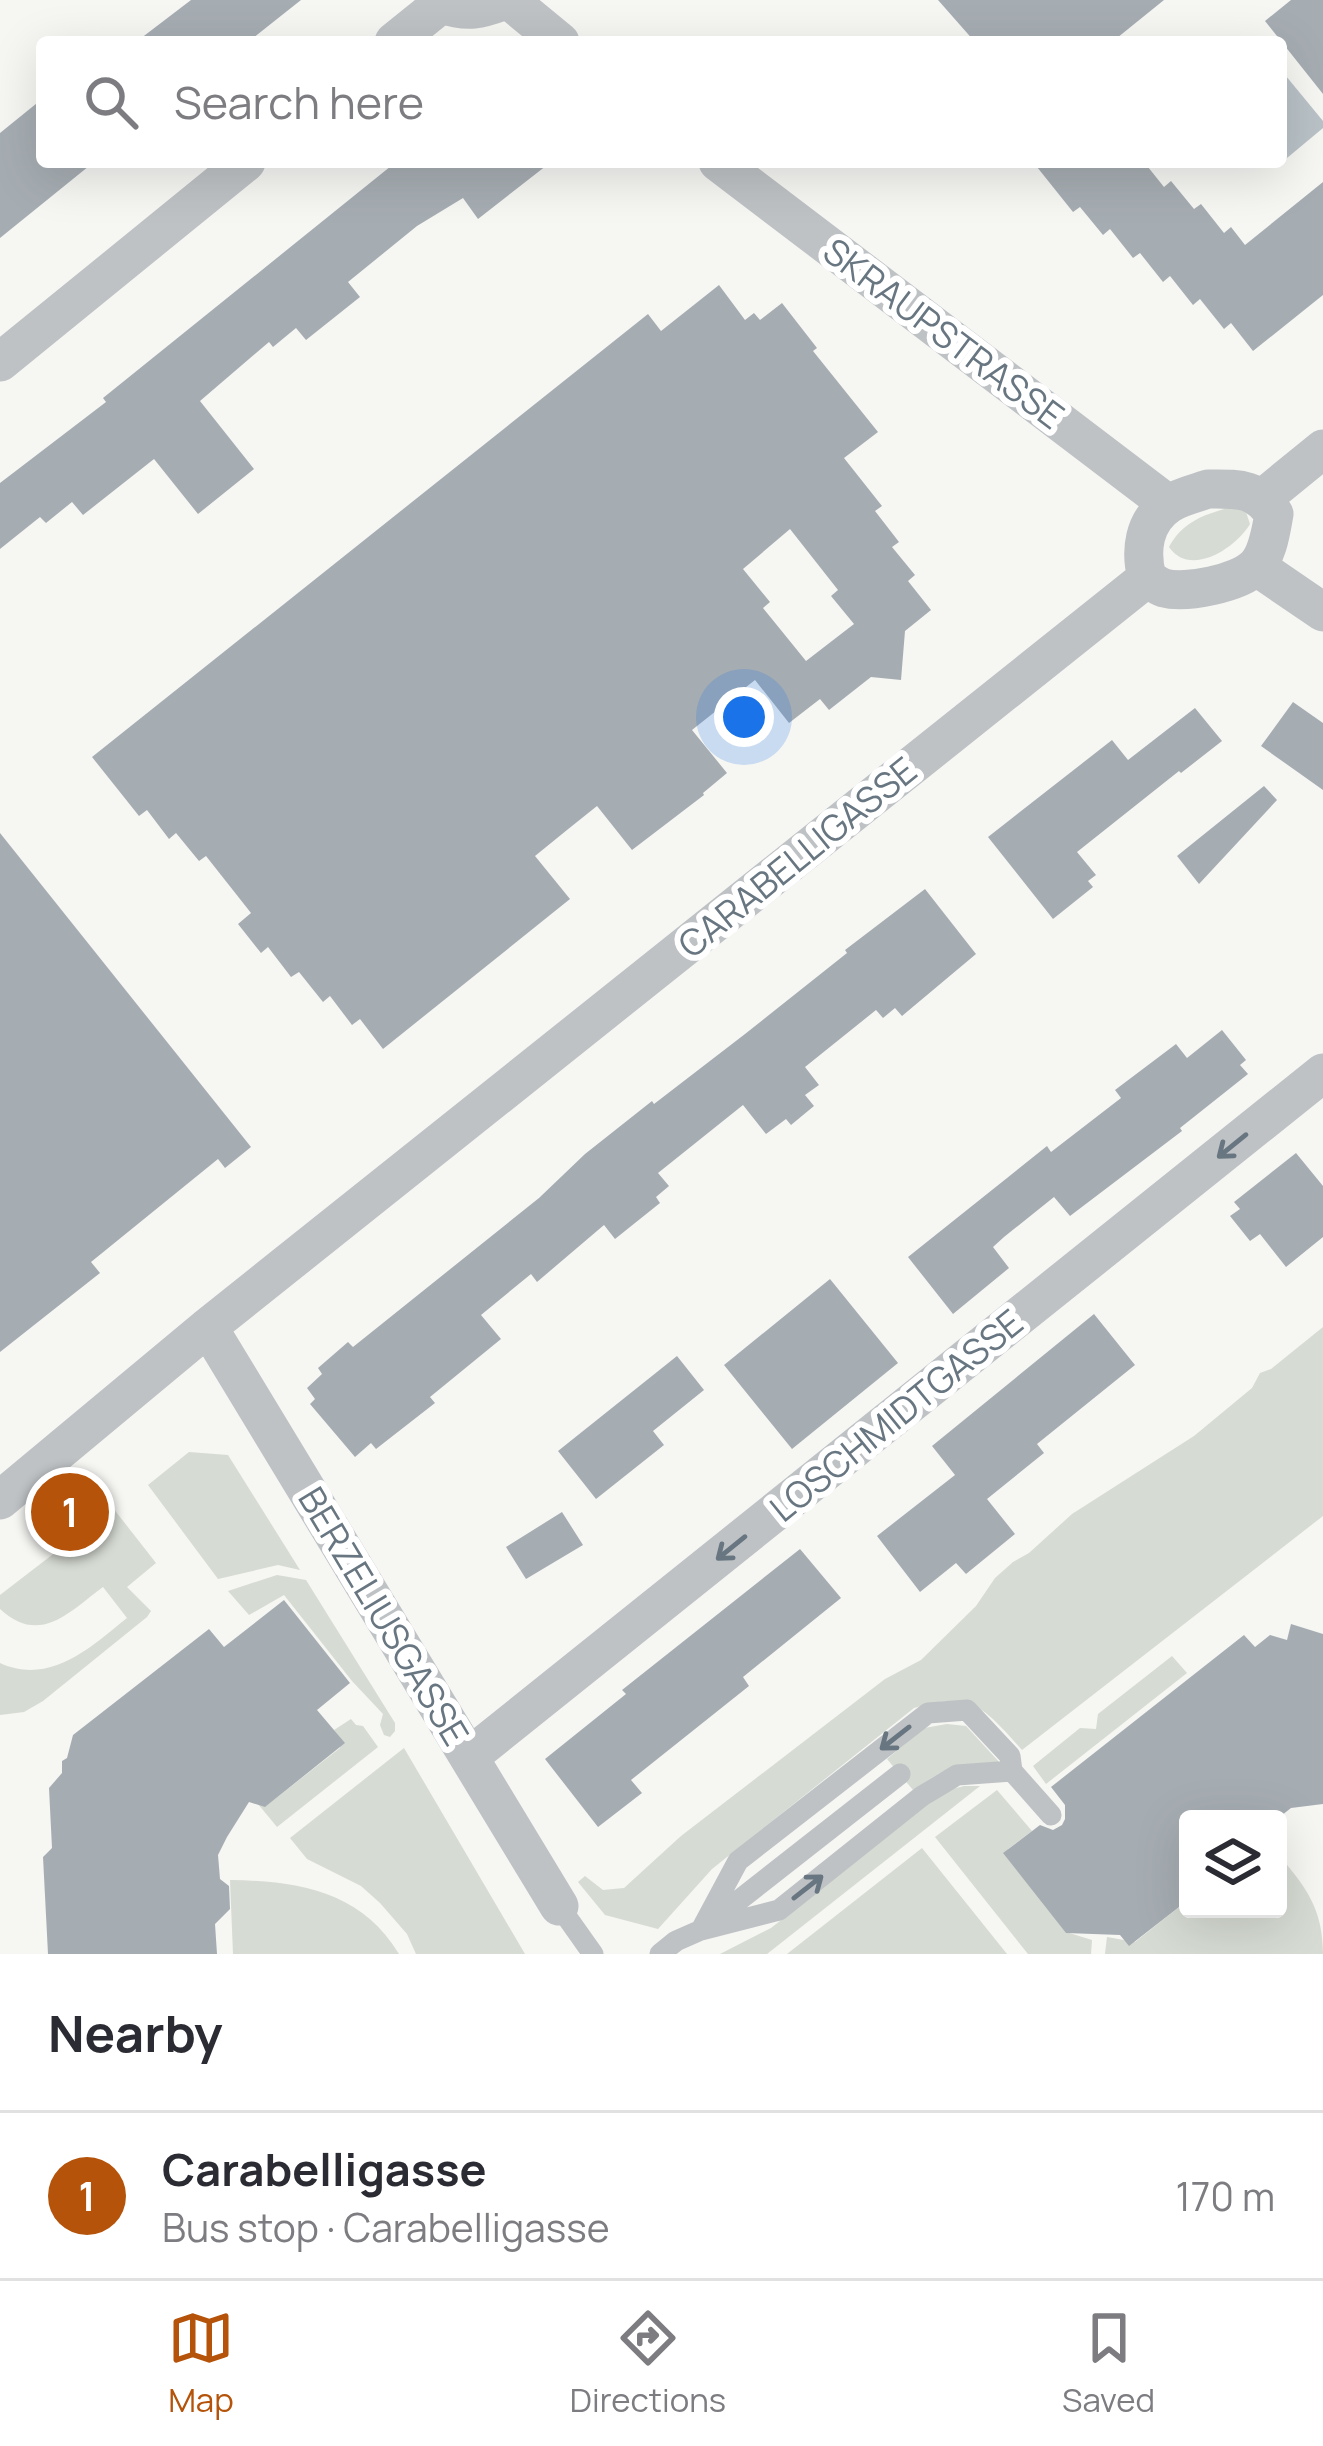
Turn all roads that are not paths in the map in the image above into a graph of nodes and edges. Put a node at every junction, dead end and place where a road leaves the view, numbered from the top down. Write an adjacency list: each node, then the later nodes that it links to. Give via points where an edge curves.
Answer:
1 (507, 0): 2 (street, via 460,10); 4 (street)
2 (440, 2): 3 (street)
3 (401, 36)
4 (552, 36)
5 (239, 168): 7 (street)
6 (726, 168): 10 (street, SKRAUPSTRASSE)
7 (0, 362)
8 (1323, 449): 9 (street)
9 (1263, 498): 10 (street, via 1208,489); 11 (street, via 1274,514)
10 (1168, 504): 12 (street, via 1148,529)
11 (1256, 567): 12 (street, via 1223,584 1186,589); 13 (street)
12 (1148, 578): 15 (street, CARABELLIGASSE)
13 (1323, 612)
14 (1323, 1073): 17 (street, LOSCHMIDTGASSE, one-way to 17)
15 (208, 1327): 16 (street, CARABELLIGASSE); 17 (street, BERZELIUSGASSE)
16 (0, 1500)
17 (469, 1757): 21 (street, BERZELIUSGASSE)
18 (1012, 1771): 20 (lane); 22 (lane, one-way to 18, via 779,1910 957,1775); 22 (lane, one-way to 22, via 1010,1756 967,1710 928,1713 739,1861)
19 (900, 1774): 22 (lane)
20 (1051, 1815)
21 (559, 1906): 23 (lane)
22 (701, 1930): 24 (lane)
23 (593, 1954)
24 (660, 1954)

